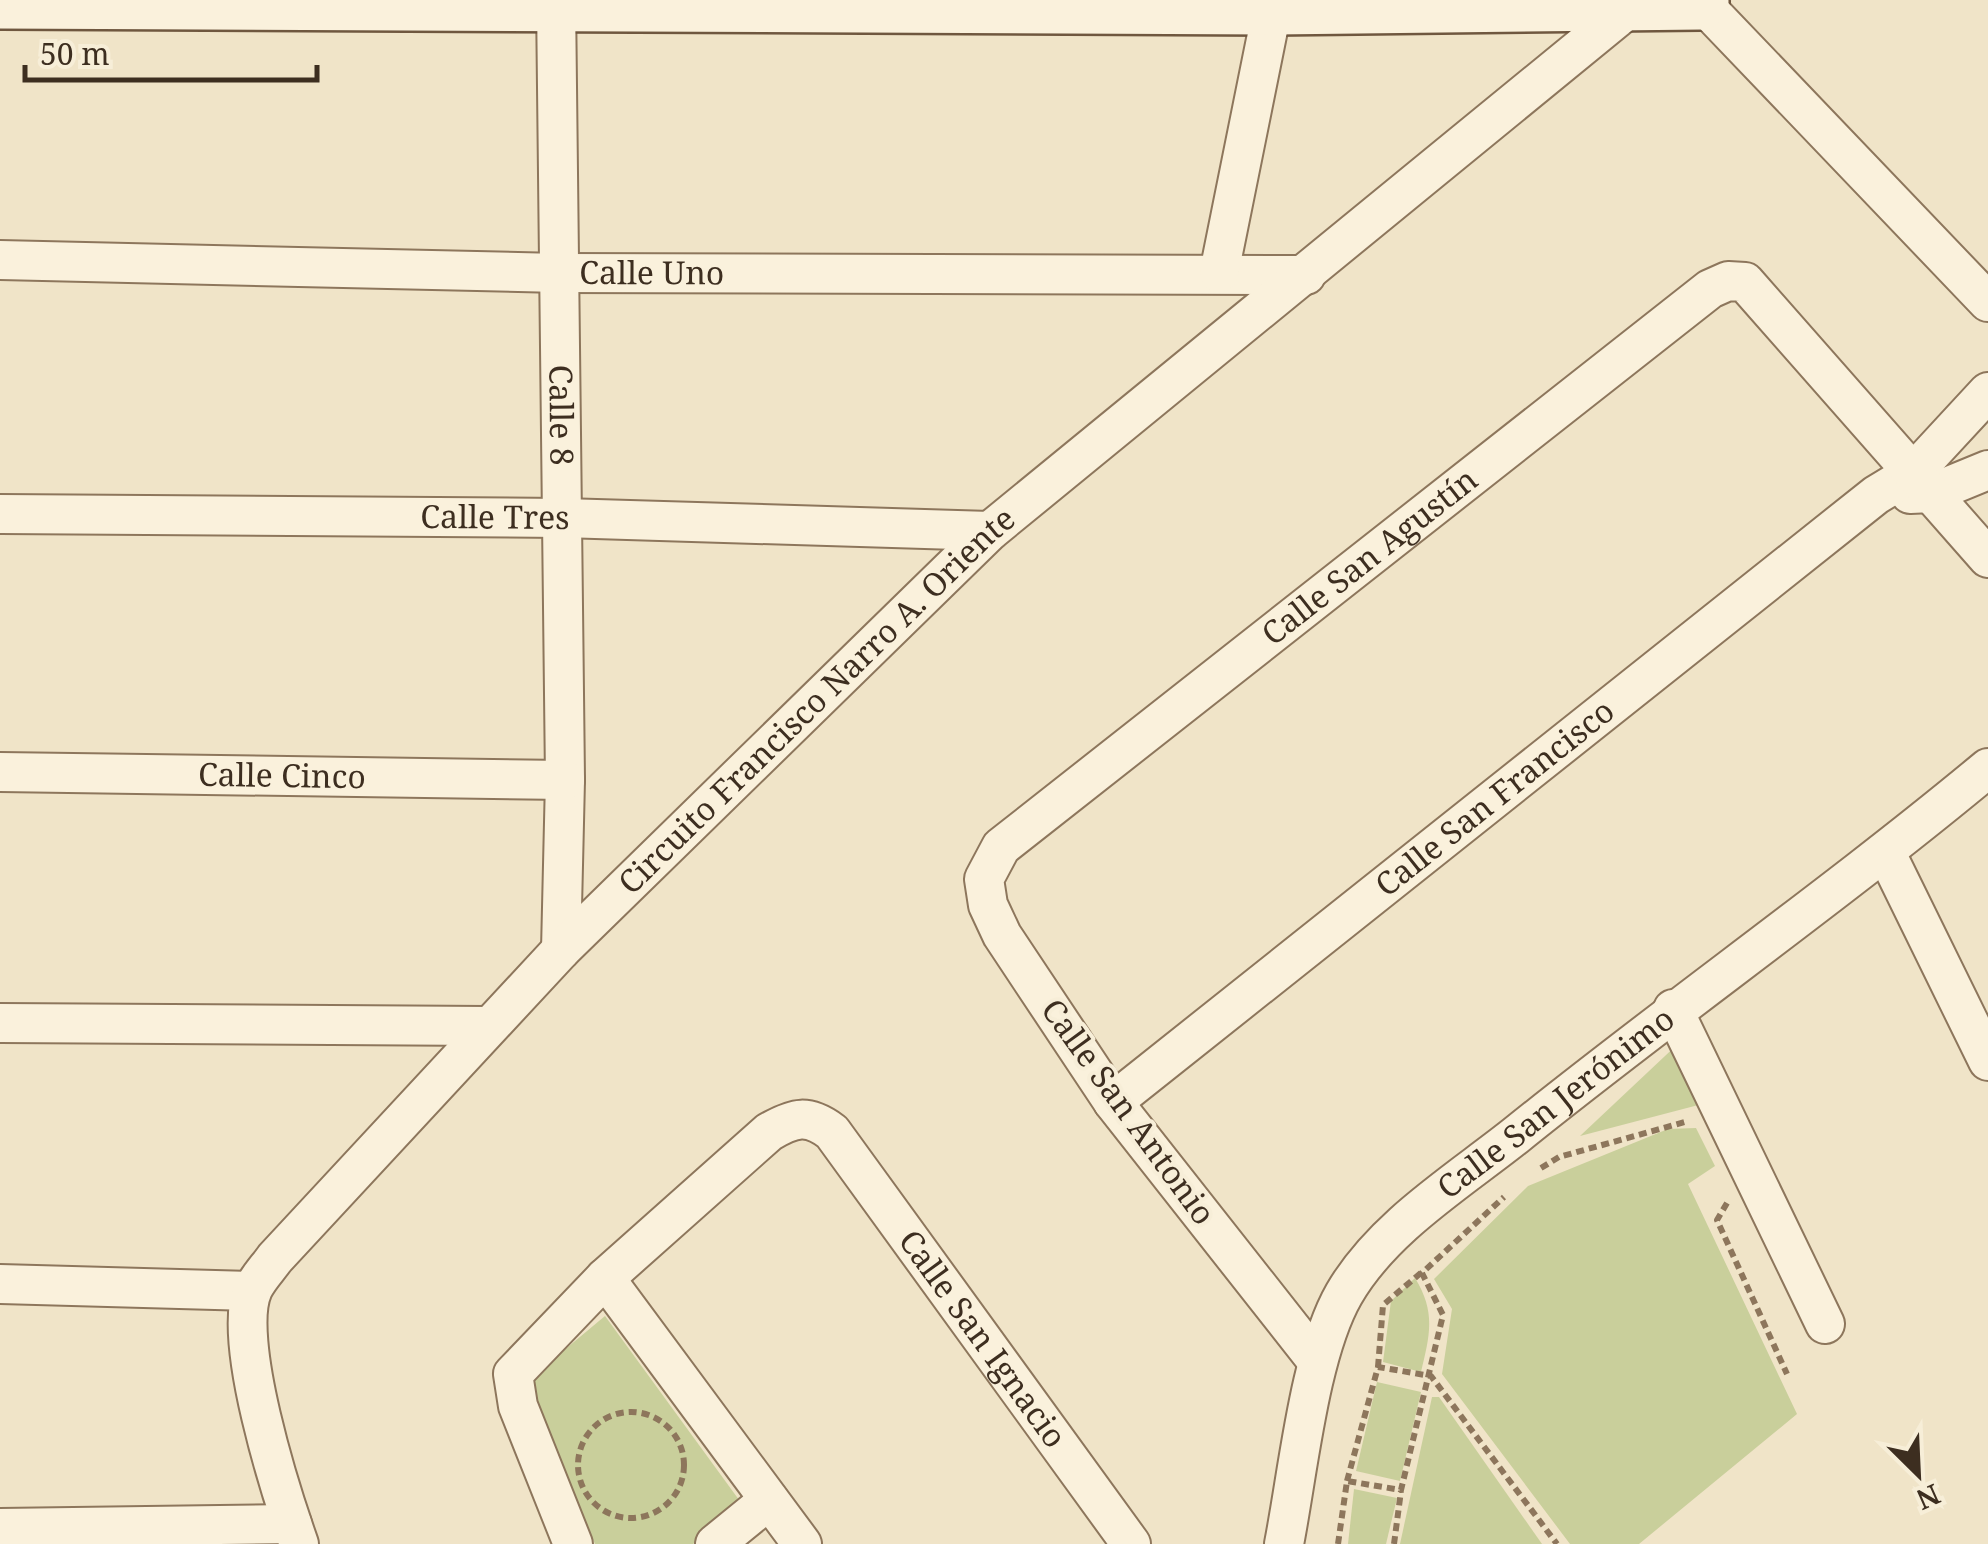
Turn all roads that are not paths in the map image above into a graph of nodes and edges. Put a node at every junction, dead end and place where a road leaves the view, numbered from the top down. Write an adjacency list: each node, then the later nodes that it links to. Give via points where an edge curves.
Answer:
1 (0, 1): 2 (street)
2 (556, 1): 4 (street); 7 (street, Calle 8)
3 (1703, 1): 5 (street); 10 (street)
4 (1274, 4): 5 (street); 8 (street)
5 (1634, 4): 9 (street, Circuito Francisco Narro A. Oriente)
6 (0, 260): 7 (street, Calle Uno)
7 (559, 273): 8 (street, Calle Uno); 15 (street, Calle 8)
8 (1219, 273): 9 (street, Calle Uno)
9 (1306, 275): 16 (street, Circuito Francisco Narro A. Oriente)
10 (1988, 302)
11 (1988, 392): 13 (street)
12 (1988, 470): 13 (street, Calle San Francisco)
13 (1923, 482): 17 (street); 21 (street, Calle San Agustín, via 1745,282 1710,288); 28 (street, Calle San Francisco, via 1876,495)
14 (0, 514): 15 (street, Calle Tres)
15 (563, 518): 16 (street, Calle Tres); 20 (street, Calle 8)
16 (990, 531): 23 (street, Circuito Francisco Narro A. Oriente)
17 (1988, 558)
18 (1988, 768): 22 (street, Calle San Jerónimo)
19 (0, 772): 20 (street, Calle Cinco)
20 (565, 780): 23 (street, Calle 8)
21 (1001, 847): 28 (street, Calle San Antonio, via 984,878 1002,936)
22 (1886, 853): 24 (street, Calle San Jerónimo); 27 (street)
23 (561, 950): 26 (street, Circuito Francisco Narro A. Oriente)
24 (1673, 1009): 32 (street); 33 (street, Calle San Jerónimo, via 1394,1234 1344,1294)
25 (0, 1023): 26 (street)
26 (487, 1026): 31 (street, Circuito Francisco Narro A. Oriente)
27 (1988, 1061)
28 (1114, 1102): 33 (street, Calle San Antonio)
29 (605, 1278): 34 (street); 37 (street, via 512,1374); 40 (street, Calle San Ignacio, via 769,1132 794,1118 814,1118 832,1132)
30 (0, 1284): 31 (street)
31 (252, 1291): 36 (street, via 252,1376)
32 (1826, 1324)
33 (1317, 1361): 41 (street, Calle San Jerónimo)
34 (769, 1500): 38 (street); 39 (street)
35 (0, 1528): 36 (street)
36 (296, 1534)
37 (572, 1544)
38 (715, 1544)
39 (802, 1544)
40 (1130, 1544)
41 (1284, 1544)

